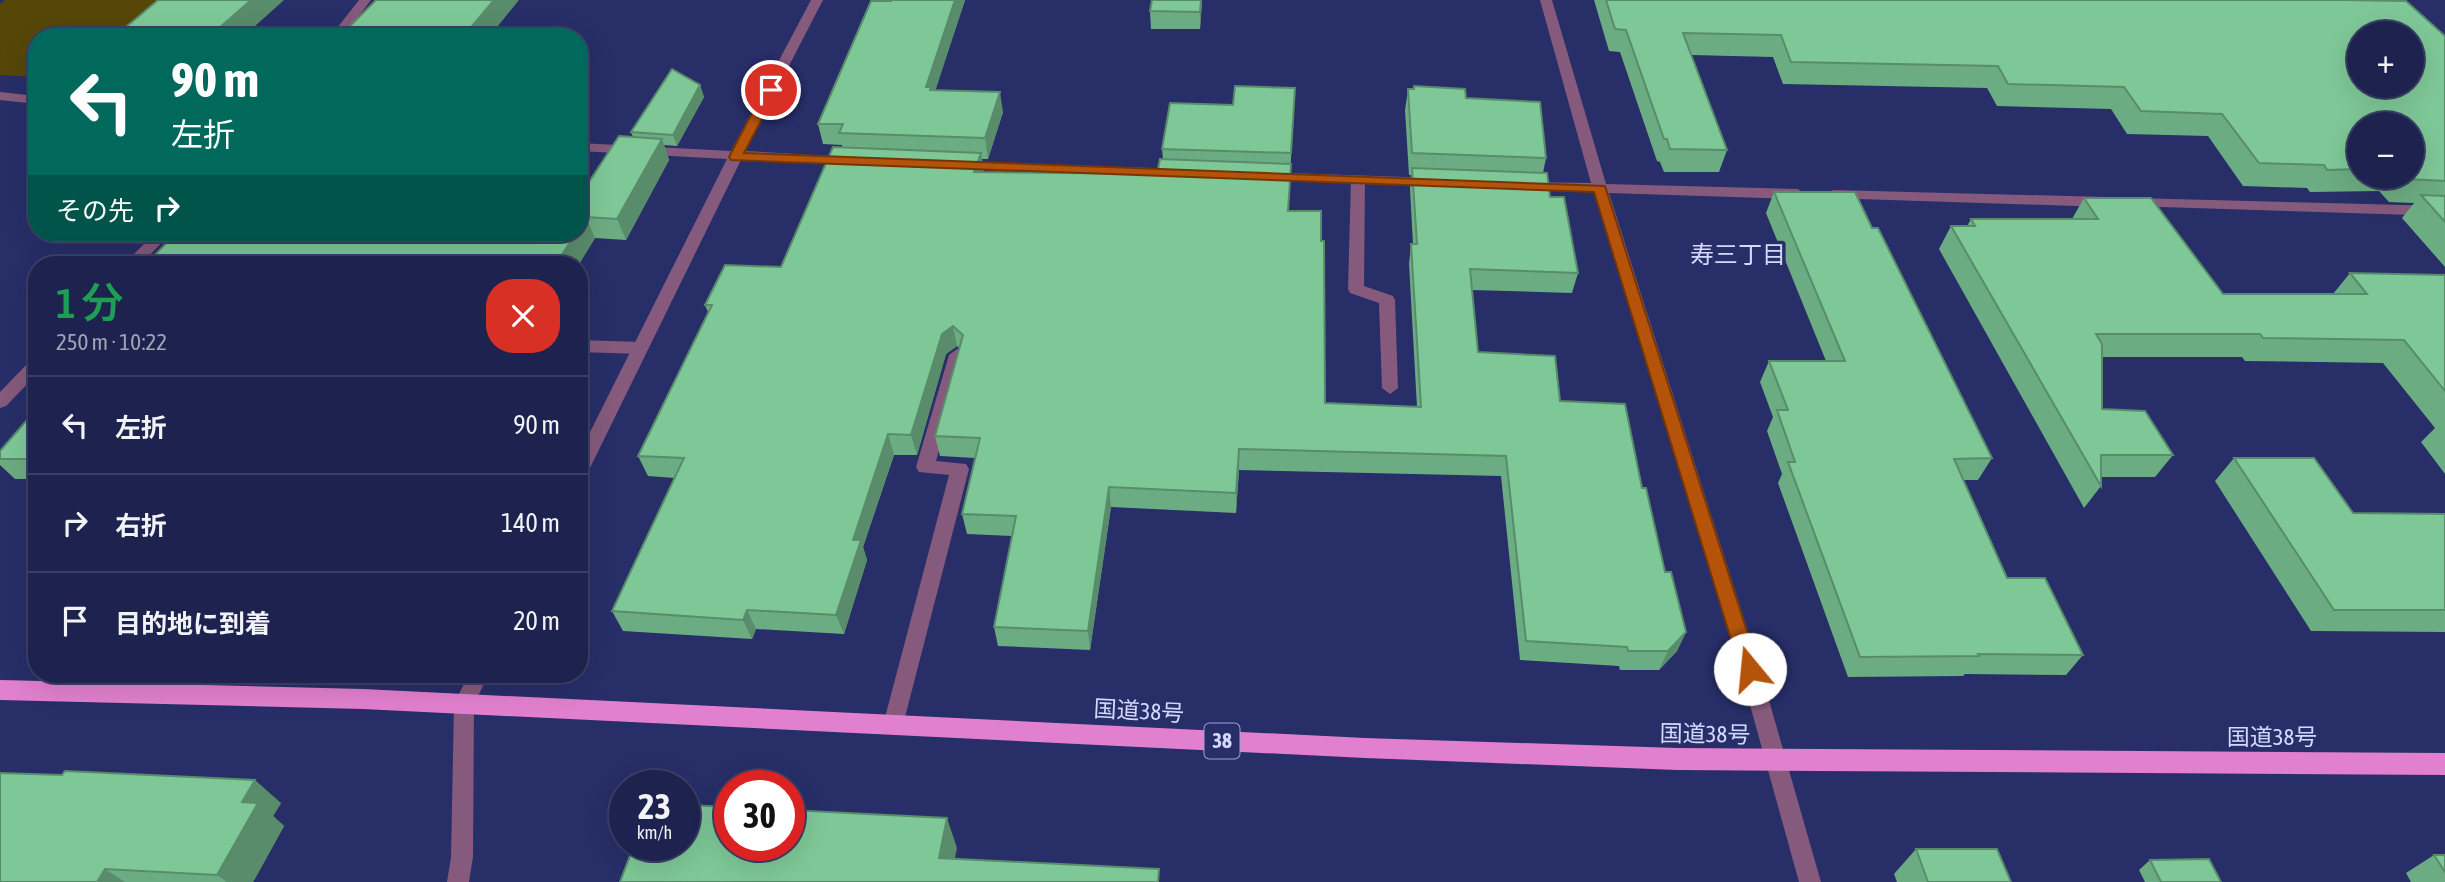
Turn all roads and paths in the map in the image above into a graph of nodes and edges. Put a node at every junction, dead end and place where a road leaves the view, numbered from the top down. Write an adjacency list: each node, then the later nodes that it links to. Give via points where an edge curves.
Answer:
1 (365, 0): 4 (street)
2 (817, 0): 8 (street)
3 (1546, 0): 16 (street)
4 (343, 28)
5 (0, 96): 6 (street)
6 (28, 99)
7 (588, 148): 8 (street)
8 (735, 157): 9 (street); 21 (street)
9 (860, 162)
10 (943, 164): 11 (street)
11 (1192, 174)
12 (1247, 176): 13 (street)
13 (1358, 180): 14 (street); 24 (street, via 1356,289 1387,300)
14 (1452, 183)
15 (1506, 185): 16 (street)
16 (1600, 188): 17 (street); 31 (street, via 1746,656)
17 (2445, 211)
18 (154, 242): 19 (street)
19 (140, 256)
20 (588, 346): 21 (street)
21 (641, 348): 26 (street)
22 (957, 355): 30 (street, via 925,467 960,469)
23 (28, 373): 25 (street)
24 (1390, 388)
25 (0, 402)
26 (588, 454)
27 (474, 683): 29 (street)
28 (0, 690): 29 (highway, 国道38号 / 38)
29 (464, 704): 30 (highway, 国道38号 / 38); 33 (street)
30 (893, 725): 31 (highway, 国道38号 / 38)
31 (1774, 762): 32 (highway, 国道38号 / 38); 34 (street)
32 (2445, 764)
33 (458, 882)
34 (1810, 882)

